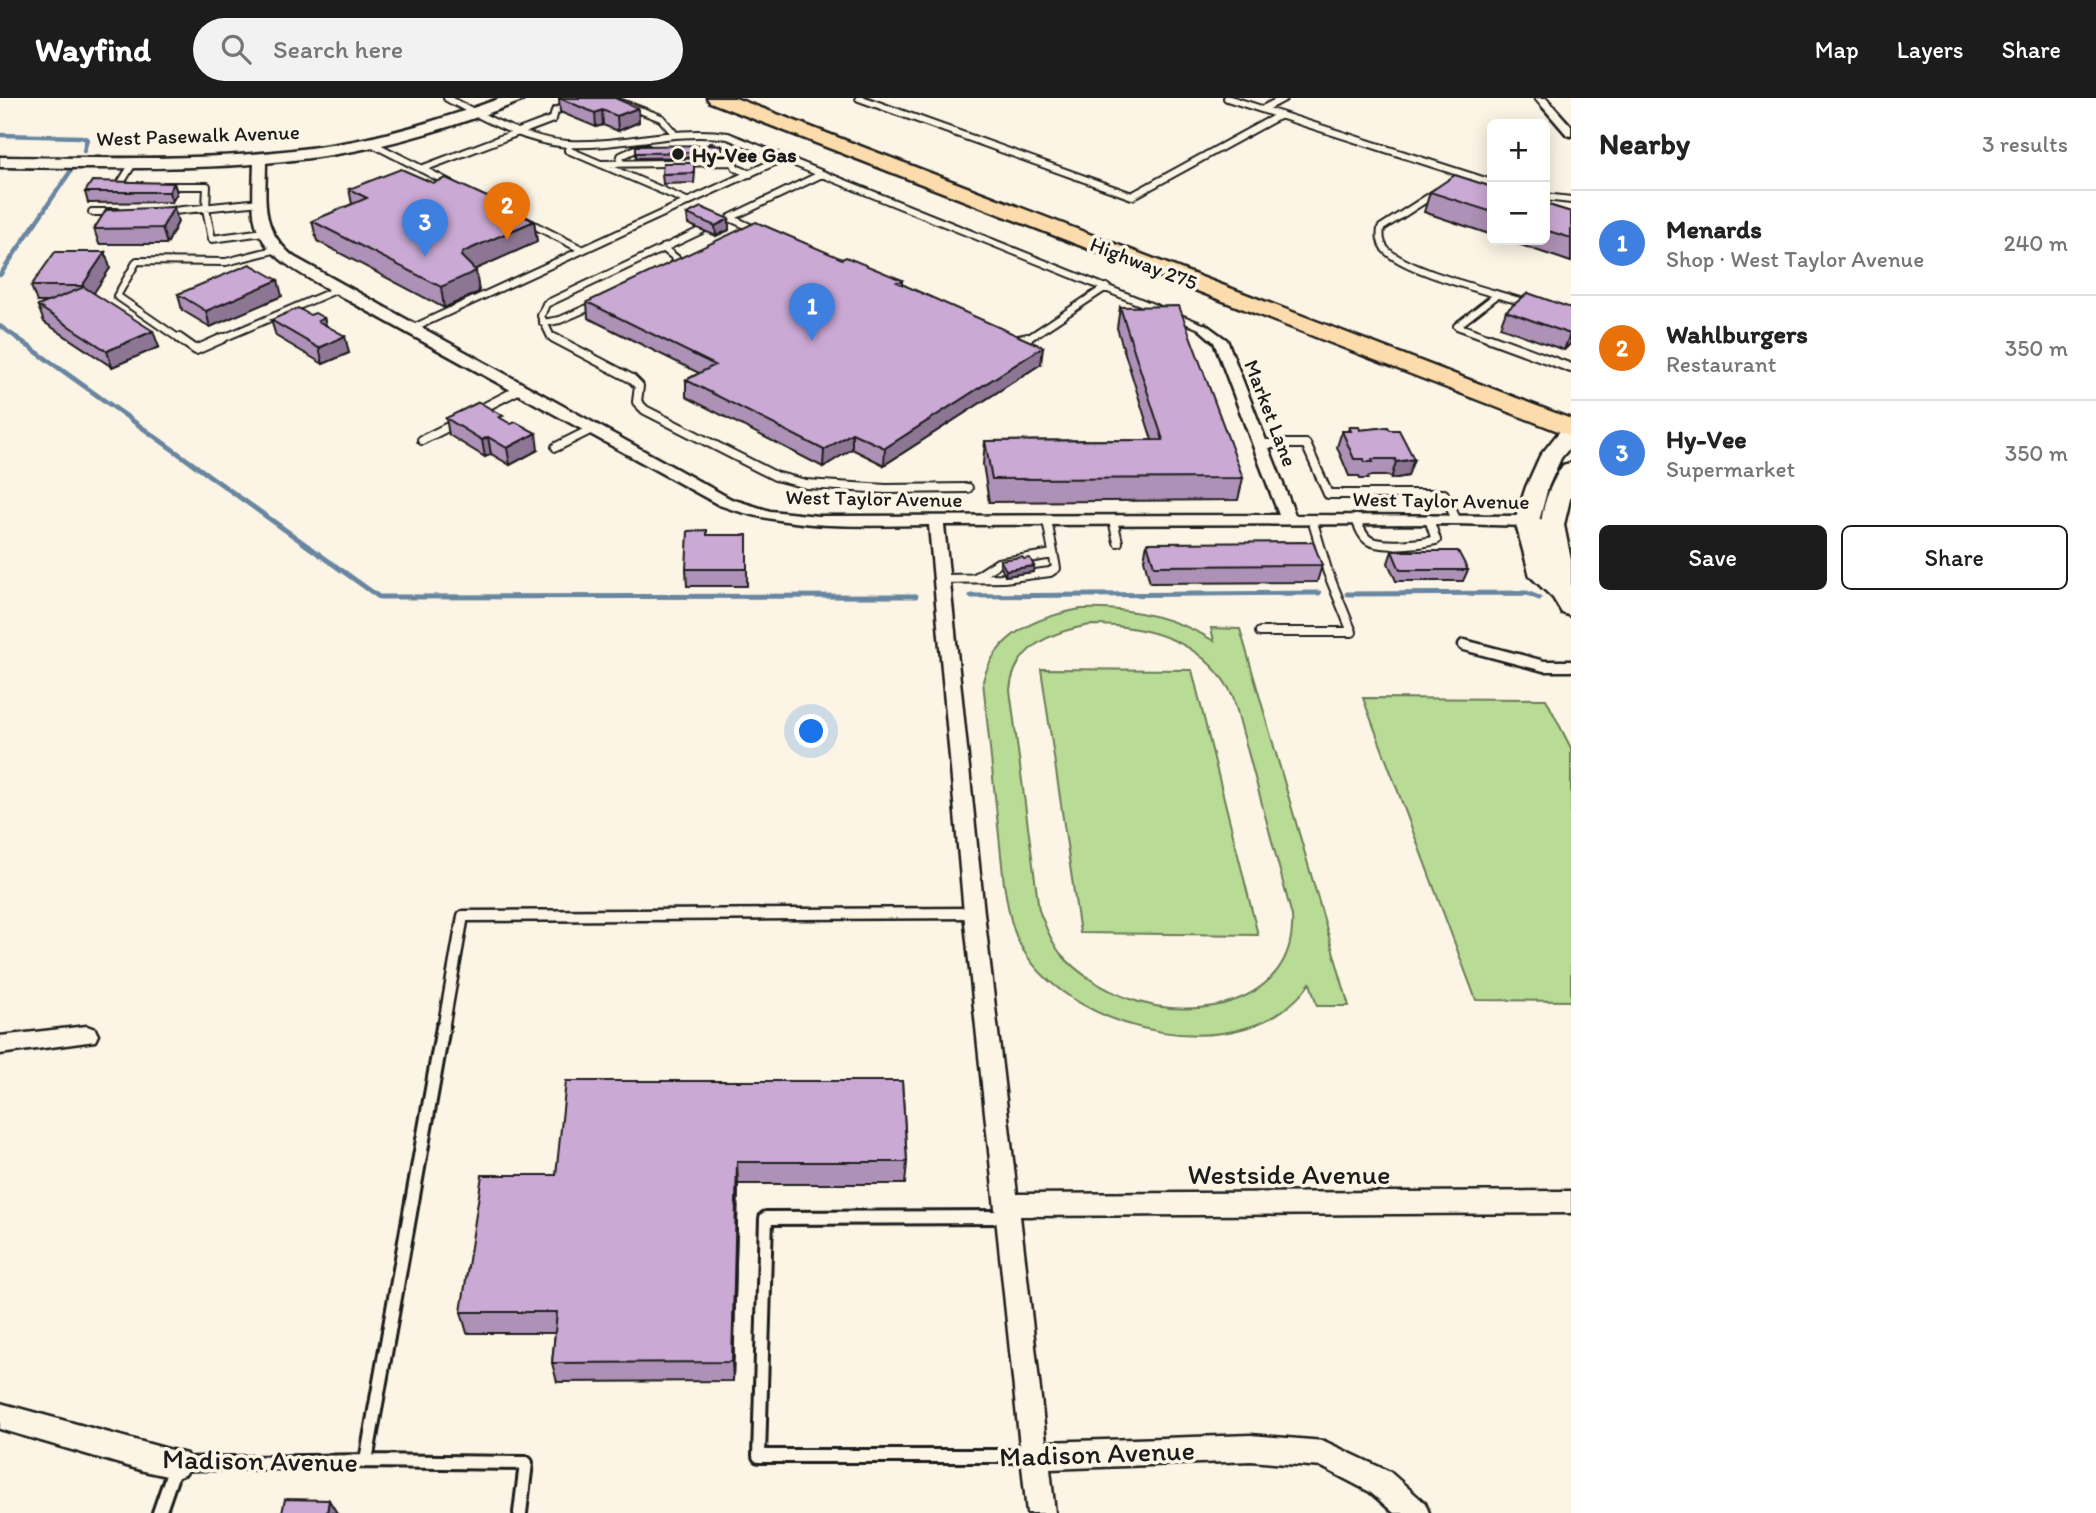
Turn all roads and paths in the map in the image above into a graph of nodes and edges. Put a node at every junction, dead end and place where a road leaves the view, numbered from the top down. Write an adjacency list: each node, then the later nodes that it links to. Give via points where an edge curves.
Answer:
1 (447, 98): 12 (lane)
2 (516, 98): 12 (street, West Pasewalk Avenue)
3 (588, 98): 14 (lane, via 555,111 553,119)
4 (608, 98): 15 (lane, via 662,118)
5 (717, 98): 69 (highway, Highway 275)
6 (754, 98): 67 (highway, Highway 275)
7 (859, 98): 13 (lane, via 1132,196)
8 (1227, 98): 11 (lane)
9 (1284, 98): 11 (lane)
10 (1541, 98): 16 (street)
11 (1262, 109): 13 (lane)
12 (476, 113): 14 (lane); 17 (street, West Pasewalk Avenue)
13 (1280, 115): 32 (lane)
14 (521, 130): 18 (lane); 28 (lane)
15 (673, 132): 18 (lane); 22 (lane, via 728,136)
16 (1571, 132)
17 (371, 142): 21 (street, West Pasewalk Avenue); 28 (lane)
18 (570, 144): 27 (lane, via 568,150)
19 (702, 147): 25 (lane, via 733,155)
20 (651, 148): 26 (lane, via 621,156)
21 (260, 159): 24 (street, West Pasewalk Avenue); 42 (street)
22 (783, 159): 30 (lane); 31 (lane)
23 (0, 162): 24 (street, West Pasewalk Avenue)
24 (134, 162): 36 (lane, via 119,186)
25 (733, 162): 26 (lane); 30 (lane)
26 (620, 163): 27 (lane)
27 (600, 164): 43 (lane)
28 (422, 169): 29 (lane)
29 (431, 174): 33 (lane); 38 (lane)
30 (750, 174): 43 (lane)
31 (822, 174): 51 (lane, via 726,219); 56 (lane)
32 (1465, 174): 34 (lane); 35 (lane)
33 (420, 179)
34 (1454, 181)
35 (1489, 182)
36 (131, 186)
37 (157, 186): 44 (lane, via 207,186)
38 (456, 187)
39 (1444, 188): 58 (lane, via 1381,229 1382,243 1406,264)
40 (1550, 198): 41 (lane)
41 (1571, 200)
42 (260, 202): 44 (lane); 50 (street)
43 (689, 202): 54 (lane)
44 (206, 209): 47 (lane); 50 (lane, via 212,239)
45 (92, 212): 46 (lane)
46 (120, 212)
47 (162, 212)
48 (513, 215): 54 (lane)
49 (702, 230): 52 (lane)
50 (264, 232): 53 (street, West Taylor Avenue)
51 (769, 236)
52 (663, 248): 55 (lane, via 677,259); 61 (lane, via 555,298 546,304)
53 (278, 249): 57 (street, West Taylor Avenue); 57 (lane, via 226,261 137,261 117,296 196,350)
54 (583, 250): 62 (lane)
55 (667, 271)
56 (1105, 287): 63 (lane); 64 (lane, via 1029,338)
57 (338, 289): 62 (street, West Taylor Avenue)
58 (1497, 295): 60 (lane); 65 (lane, via 1457,326)
59 (607, 299): 61 (lane)
60 (1541, 307)
61 (543, 323): 74 (lane, via 551,337 632,379 639,386 637,402 645,410 775,476 806,484 886,489)
62 (413, 328): 66 (street, West Taylor Avenue)
63 (1205, 328): 71 (street, Market Lane, via 1220,340)
64 (1006, 340)
65 (1571, 368)
66 (520, 389): 68 (street, West Taylor Avenue); 70 (lane)
67 (1571, 411)
68 (592, 429): 72 (lane); 78 (street, West Taylor Avenue, via 751,512 818,522)
69 (1571, 430): 83 (street, via 1551,456)
70 (422, 440)
71 (1259, 444): 77 (lane, via 1306,444 1328,494 1444,494); 81 (street, Market Lane)
72 (556, 447)
73 (1571, 470): 84 (street, via 1553,507)
74 (968, 488)
75 (1356, 519): 76 (street, West Taylor Avenue); 76 (lane, via 1371,542 1422,544 1436,540); 82 (street, West Taylor Avenue)
76 (1429, 519): 77 (street, West Taylor Avenue)
77 (1456, 519): 83 (street, West Taylor Avenue)
78 (936, 520): 79 (street, West Taylor Avenue); 87 (street)
79 (1046, 520): 80 (street, West Taylor Avenue); 86 (lane)
80 (1113, 520): 81 (street, West Taylor Avenue); 85 (lane)
81 (1289, 520): 82 (street, West Taylor Avenue)
82 (1312, 520): 90 (lane, via 1352,632)
83 (1527, 521): 84 (street, West Taylor Avenue); 89 (street, via 1542,576)
84 (1556, 527): 89 (street, via 1555,551 1567,580)
85 (1118, 542)
86 (1053, 554): 88 (lane, via 998,564); 88 (lane, via 1056,568 1050,572)
87 (942, 579): 88 (lane); 93 (street)
88 (974, 579)
89 (1567, 601)
90 (1260, 632)
91 (1464, 645): 92 (lane, via 1544,666)
92 (1571, 666)
93 (974, 912): 97 (street); 100 (lane, via 463,916)
94 (87, 1035): 95 (street)
95 (0, 1045)
96 (1571, 1202): 97 (street, Westside Avenue)
97 (1007, 1211): 99 (street); 99 (lane, Madison Avenue, via 766,1218 759,1456)
98 (0, 1416): 101 (street, Madison Avenue)
99 (1034, 1456): 104 (street); 105 (street, Madison Avenue, via 1251,1448 1324,1454 1380,1482)
100 (366, 1461): 101 (lane, Madison Avenue); 103 (lane, Madison Avenue, via 526,1464)
101 (176, 1464): 102 (lane)
102 (159, 1513)
103 (520, 1513)
104 (1041, 1513)
105 (1415, 1513)

